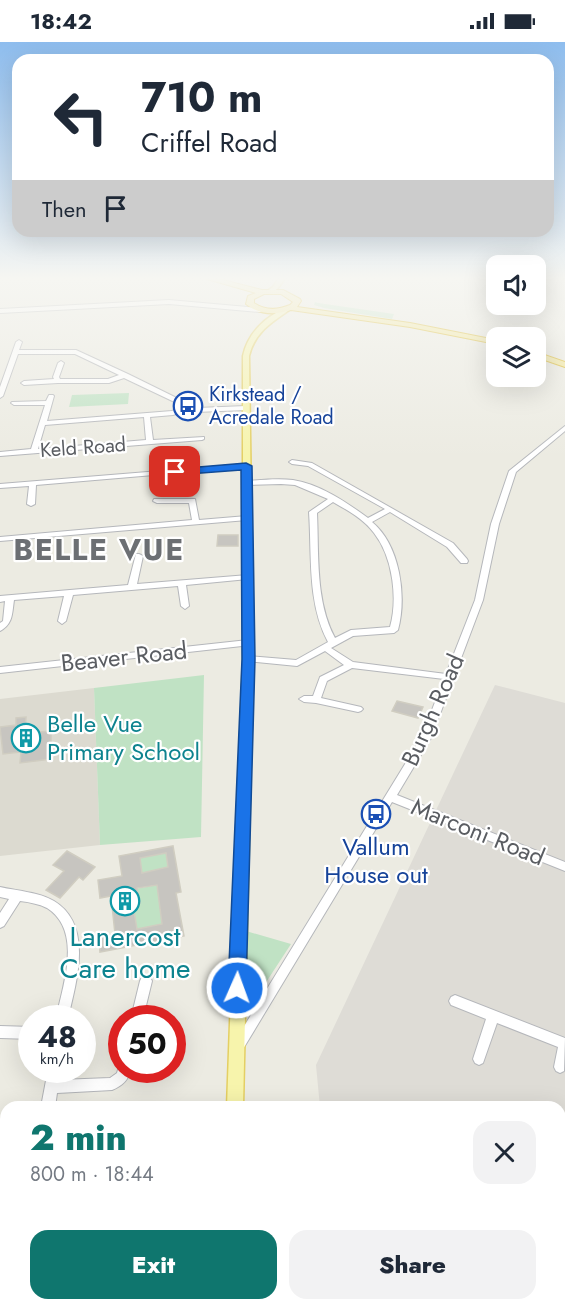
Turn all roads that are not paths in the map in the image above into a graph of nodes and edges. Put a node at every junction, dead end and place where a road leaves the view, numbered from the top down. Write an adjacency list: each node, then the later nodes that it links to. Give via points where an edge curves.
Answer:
1 (253, 338): 13 (main road, via 248,346)
2 (19, 342): 3 (street)
3 (16, 352): 7 (street, via 76,352); 10 (street)
4 (546, 358): 6 (highway)
5 (61, 363): 8 (street)
6 (565, 365)
7 (126, 375): 8 (street, via 109,381); 12 (street)
8 (58, 381): 9 (street)
9 (24, 383)
10 (0, 396)
11 (14, 404): 15 (street, via 50,400)
12 (188, 406): 13 (street, via 204,411); 14 (street, via 173,413)
13 (246, 408): 22 (main road)
14 (147, 416): 15 (street); 18 (street)
15 (42, 423): 19 (street)
16 (565, 428): 50 (street, Burgh Road, via 513,471 495,524 479,600)
17 (202, 438): 18 (street, Keld Road)
18 (150, 442): 19 (street, Keld Road)
19 (34, 451): 20 (street, Keld Road)
20 (0, 454)
21 (292, 462): 29 (street, via 310,464)
22 (246, 466): 23 (street); 24 (main road)
23 (33, 483): 25 (street); 28 (street)
24 (246, 483): 26 (street, via 300,483); 30 (main road)
25 (0, 486)
26 (332, 500): 31 (street); 46 (street, via 313,512 320,610)
27 (157, 501): 32 (street, via 192,501)
28 (31, 504)
29 (390, 509): 31 (street); 35 (street, via 450,545)
30 (247, 518): 32 (street); 36 (main road)
31 (368, 521): 46 (street, via 391,560 398,620 394,630 351,633)
32 (196, 522): 33 (street)
33 (0, 539)
34 (139, 556): 38 (street)
35 (464, 561)
36 (248, 577): 37 (street); 45 (main road)
37 (182, 583): 38 (street); 42 (street)
38 (132, 587): 39 (street)
39 (69, 593): 40 (street); 43 (street)
40 (10, 598): 41 (street); 44 (street, via 7,622)
41 (0, 599)
42 (185, 606)
43 (62, 621)
44 (0, 628)
45 (248, 643): 47 (main road); 49 (street, Beaver Road)
46 (331, 646): 47 (street, via 297,663); 48 (street)
47 (248, 659): 63 (main road)
48 (351, 666): 50 (street); 52 (street, via 323,680)
49 (0, 670)
50 (449, 677): 54 (street, Burgh Road, via 426,738)
51 (304, 699): 52 (street)
52 (316, 700): 53 (street)
53 (358, 709)
54 (392, 797): 55 (street, Marconi Road); 64 (street, Burgh Road)
55 (565, 867)
56 (0, 892): 57 (street)
57 (17, 896): 58 (street); 61 (street, via 51,905 71,927 74,950)
58 (0, 923)
59 (146, 981): 62 (street)
60 (455, 1000): 65 (street)
61 (64, 1005)
62 (140, 1005)
63 (236, 1010): 64 (street); 69 (main road)
64 (255, 1016): 69 (street, Burgh Road)
65 (493, 1016): 68 (street); 70 (street)
66 (0, 1032): 67 (street)
67 (18, 1033)
68 (565, 1045): 71 (street)
69 (237, 1048): 76 (main road)
70 (479, 1059)
71 (560, 1067)
72 (52, 1083): 74 (street)
73 (113, 1083): 74 (street)
74 (52, 1087): 75 (street)
75 (49, 1101)
76 (235, 1101)

